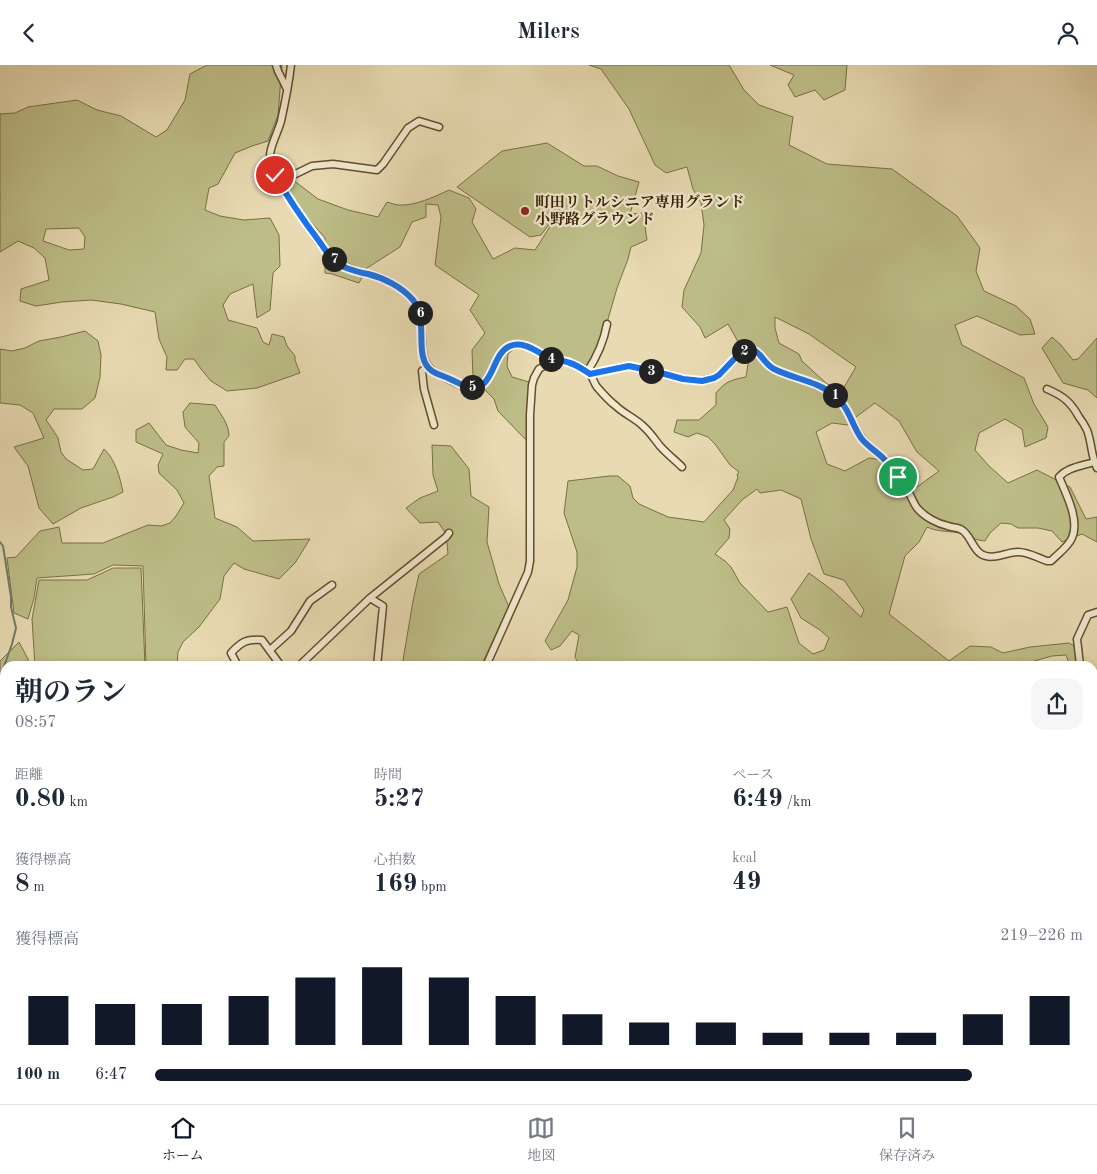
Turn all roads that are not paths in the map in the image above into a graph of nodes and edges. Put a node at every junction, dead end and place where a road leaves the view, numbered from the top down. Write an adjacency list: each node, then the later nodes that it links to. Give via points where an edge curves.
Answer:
1 (276, 65): 3 (street)
2 (291, 65): 3 (street)
3 (287, 89): 5 (street, via 270,159)
4 (439, 127): 5 (street, via 419,121 408,128 384,164 377,169 333,164 312,166)
5 (279, 182): 8 (street, via 298,213 336,262 381,278 412,300 422,321 422,352)
6 (607, 324): 9 (street, via 605,337)
7 (554, 360): 8 (street, via 524,345 510,346 501,353 486,382 474,387 435,373); 9 (street, via 571,363); 23 (street, via 539,369 532,385 528,572)
8 (428, 367): 11 (street, via 422,371)
9 (588, 373): 12 (street, via 629,366 702,381 719,375 740,353 753,350 774,369 811,382 834,395 848,410 862,439 884,459 918,509 936,522 964,531 980,553 987,556 1020,552 1051,561 1067,546 1074,533 1072,508 1059,477 1075,467); 13 (street, via 597,387 643,426)
10 (1047, 389): 12 (street, via 1068,401 1074,409 1087,430)
11 (434, 425)
12 (1095, 465)
13 (682, 467)
14 (449, 533): 16 (street)
15 (332, 585): 18 (street, via 310,601 291,631)
16 (370, 598): 21 (street); 22 (street, via 382,606)
17 (1097, 612): 24 (street, via 1088,615 1077,639)
18 (270, 650): 19 (street, via 262,640 251,639 231,653); 20 (street)
19 (235, 661)
20 (277, 661)
21 (304, 661)
22 (377, 661)
23 (488, 661)
24 (1080, 661)

